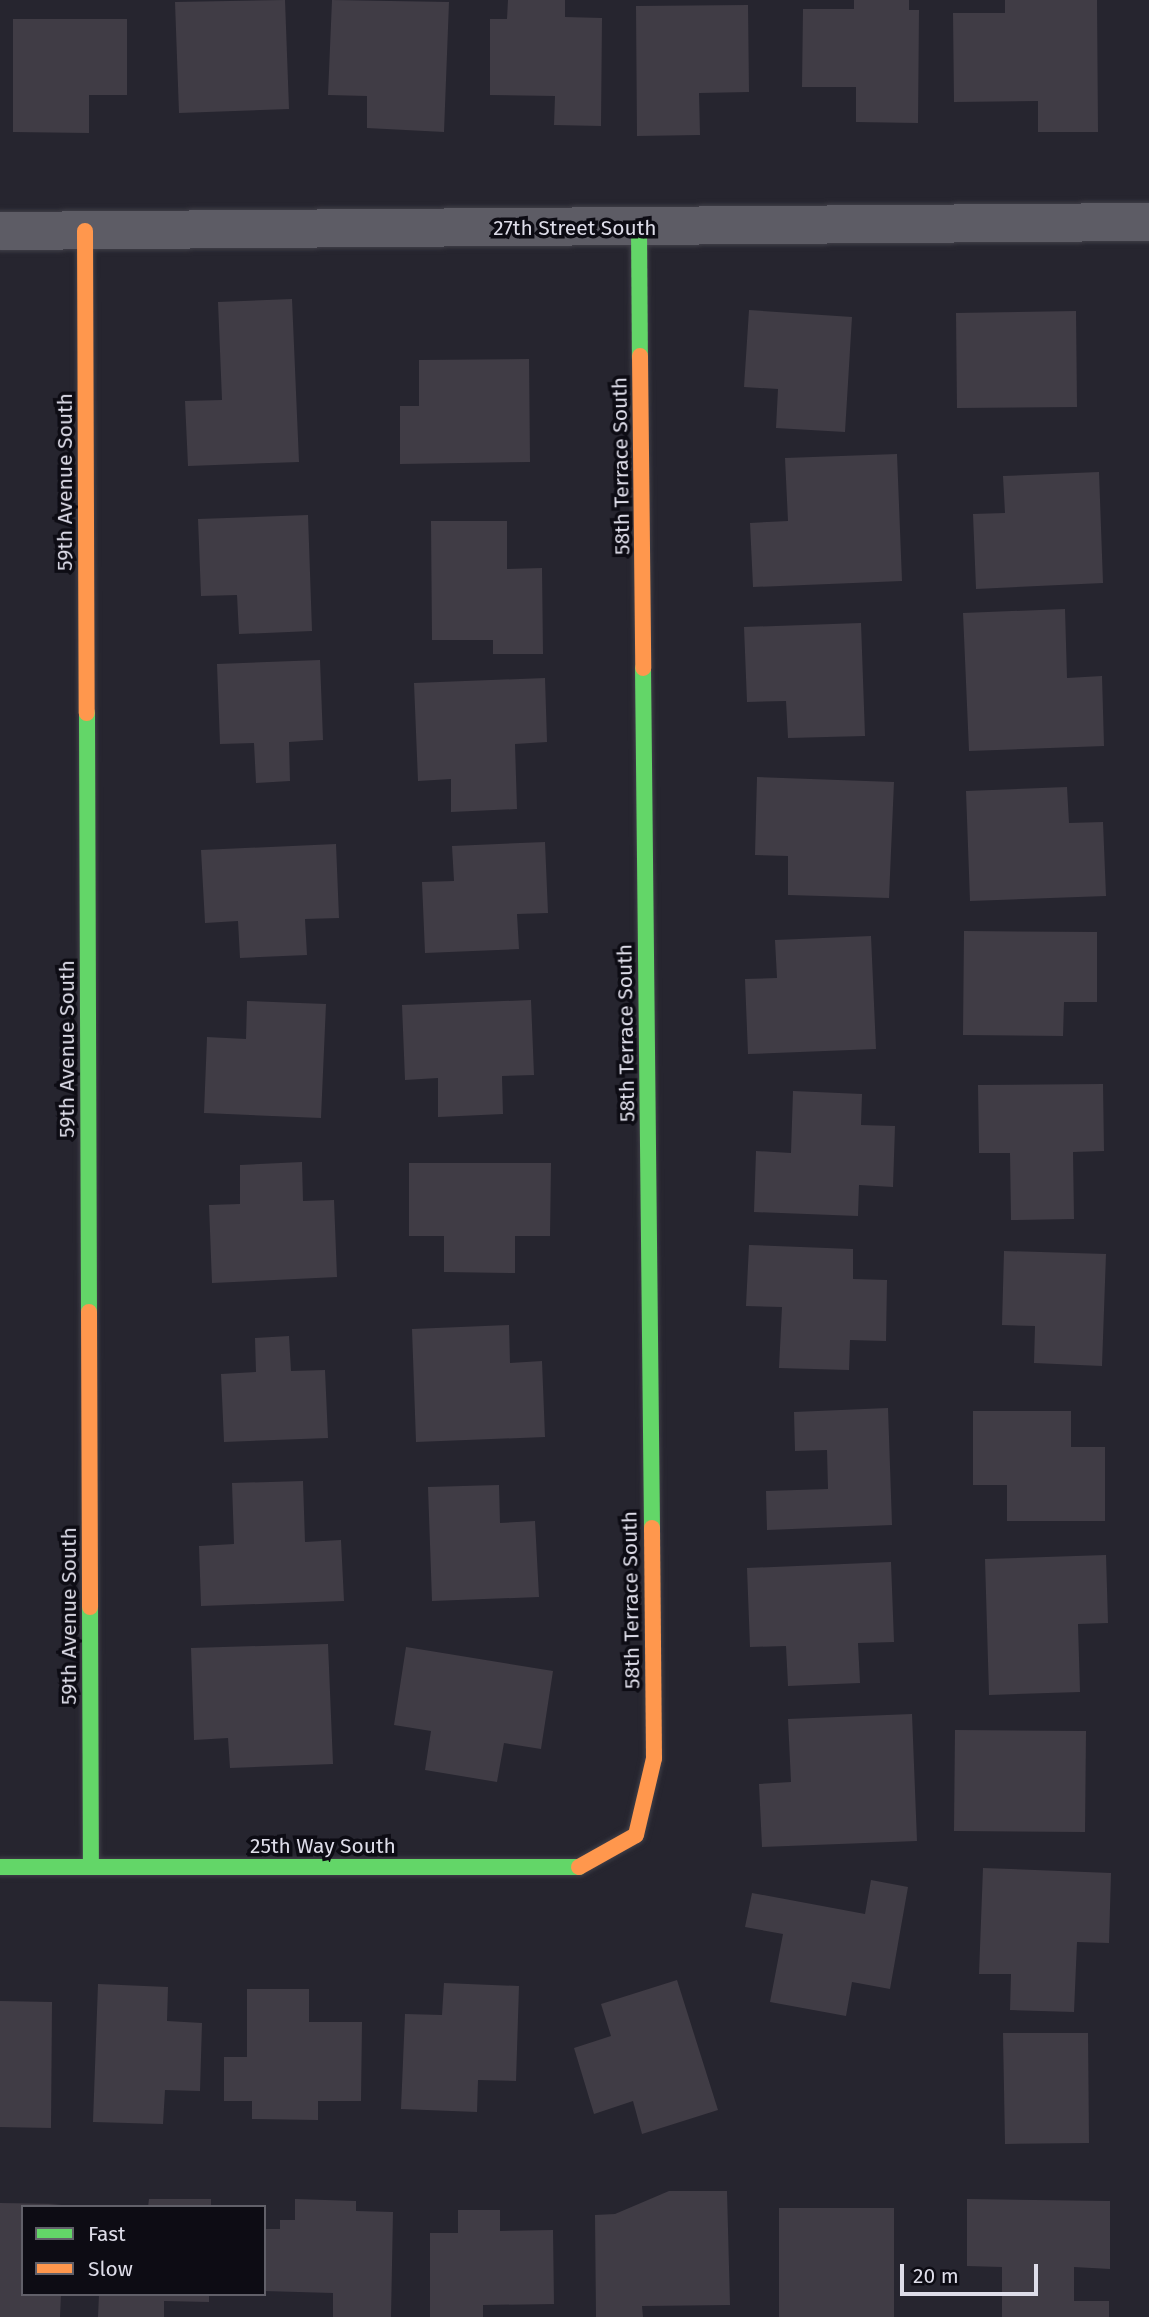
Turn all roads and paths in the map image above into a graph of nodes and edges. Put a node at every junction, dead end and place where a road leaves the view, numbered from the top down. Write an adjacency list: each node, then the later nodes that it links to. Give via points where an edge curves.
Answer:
1 (1149, 222): 2 (street, 27th Street South)
2 (639, 228): 4 (street, 27th Street South); 5 (street, 58th Terrace South, via 654,1758)
3 (0, 231): 4 (street, 27th Street South)
4 (85, 231): 6 (street, 59th Avenue South)
5 (636, 1835): 6 (street, 25th Way South, via 577,1868)
6 (91, 1866): 7 (street, 25th Way South)
7 (0, 1867)

